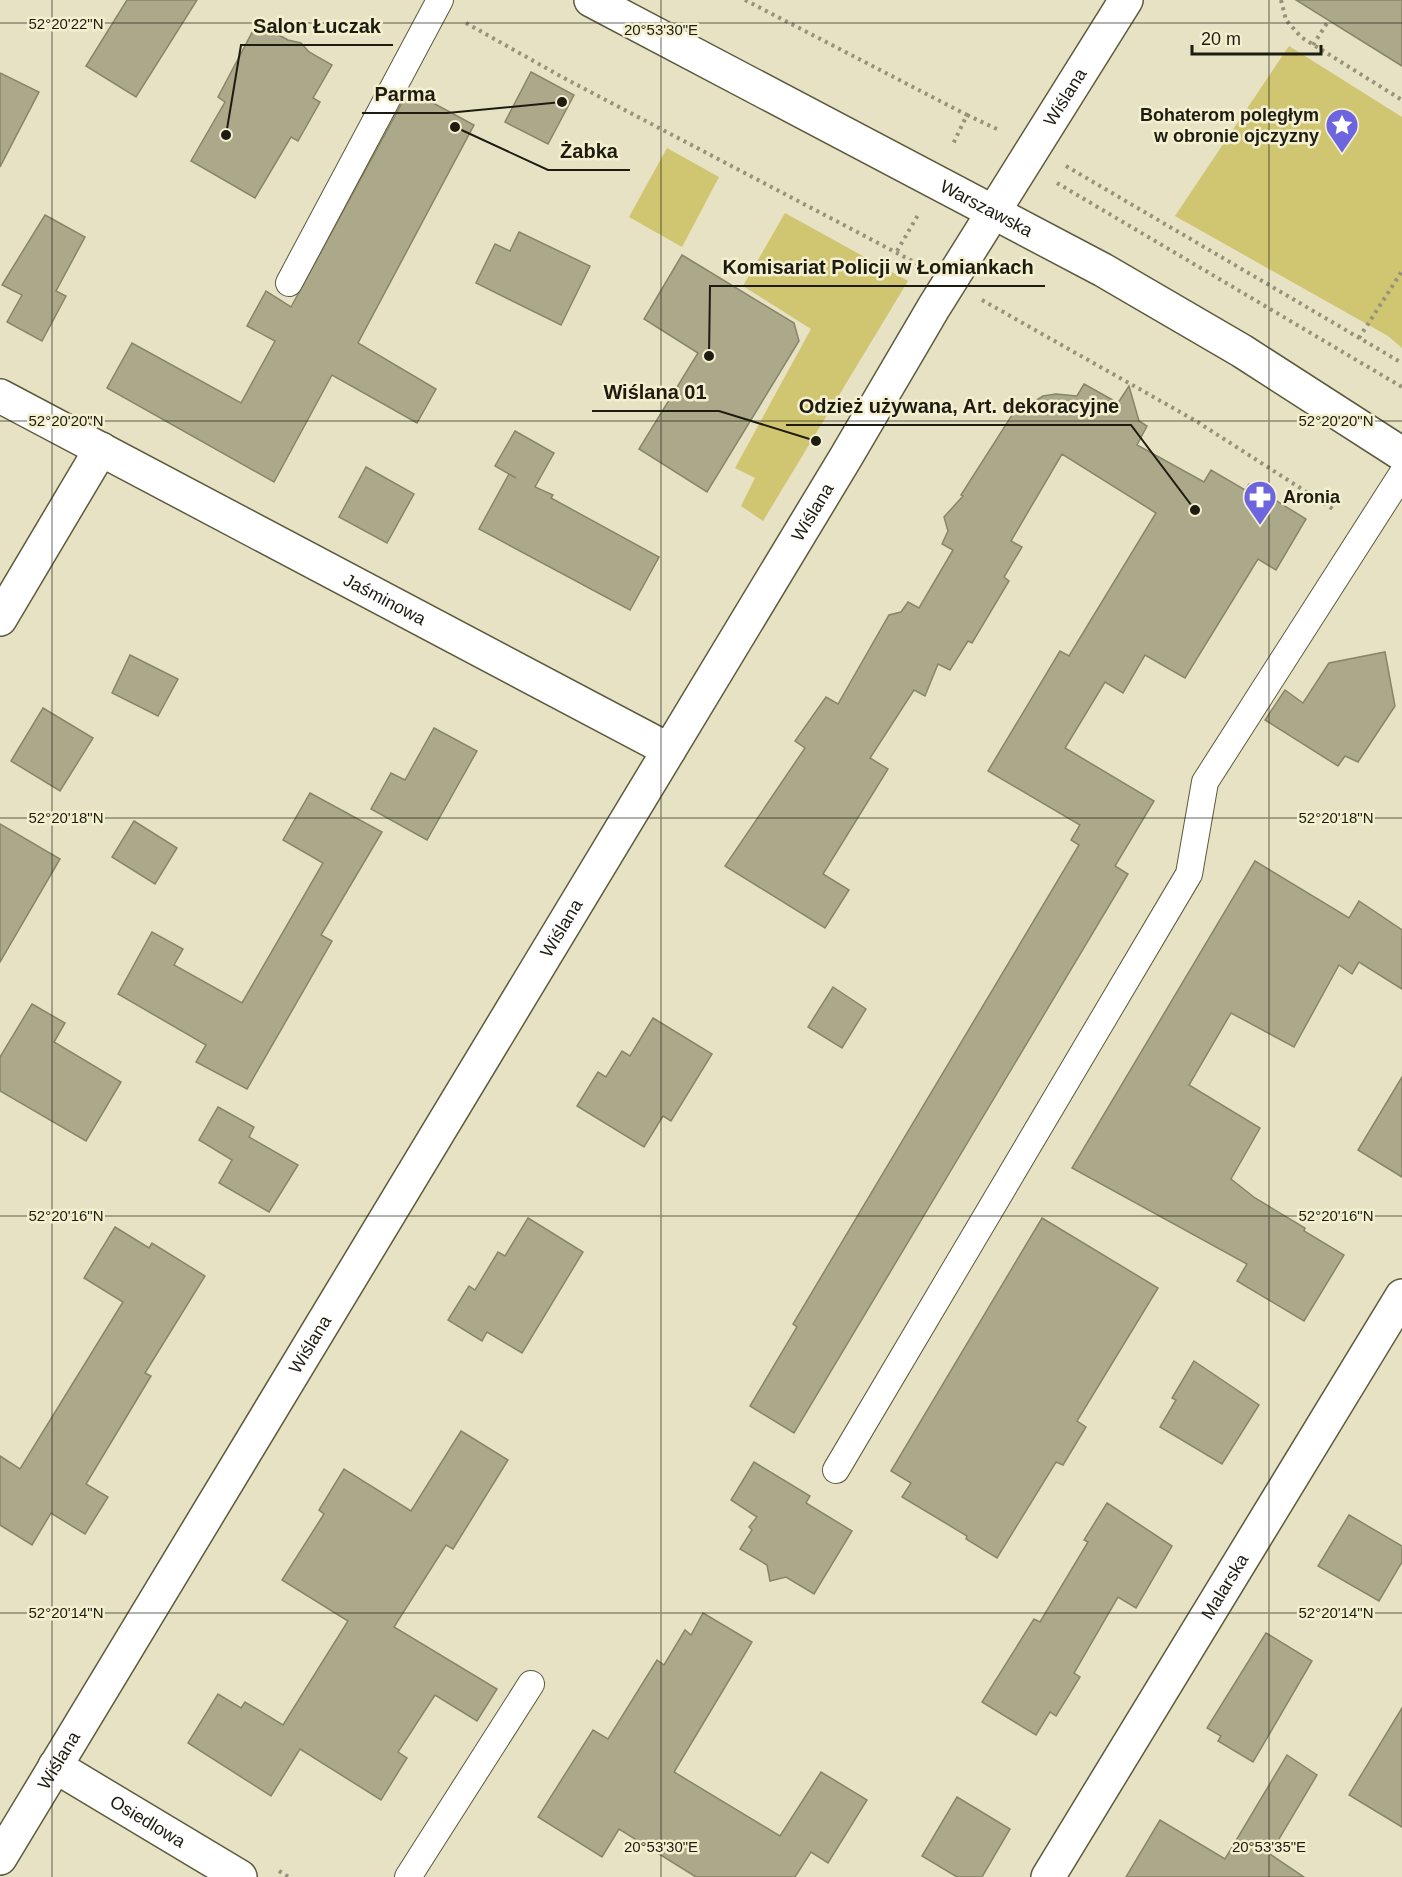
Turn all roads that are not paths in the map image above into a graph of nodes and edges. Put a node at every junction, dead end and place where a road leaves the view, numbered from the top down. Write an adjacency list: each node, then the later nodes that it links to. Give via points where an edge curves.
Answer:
1 (591, 0): 4 (street, Warszawska)
2 (1126, 0): 4 (street, Wiślana, via 1042,161)
3 (439, 3): 5 (lane)
4 (994, 213): 8 (street, Warszawska, via 1103,270 1242,351); 11 (street, Wiślana)
5 (288, 283)
6 (0, 396): 7 (street, Jaśminowa)
7 (100, 449): 10 (street); 11 (street, Jaśminowa)
8 (1402, 454)
9 (1402, 474): 13 (lane, via 1205,782 1189,874)
10 (0, 619)
11 (669, 750): 15 (street, Wiślana)
12 (1402, 1296): 19 (street, Malarska)
13 (836, 1470)
14 (531, 1684): 18 (lane)
15 (55, 1766): 16 (street, Wiślana); 17 (street, Osiedlowa)
16 (0, 1858)
17 (240, 1877)
18 (408, 1877)
19 (1048, 1877)

